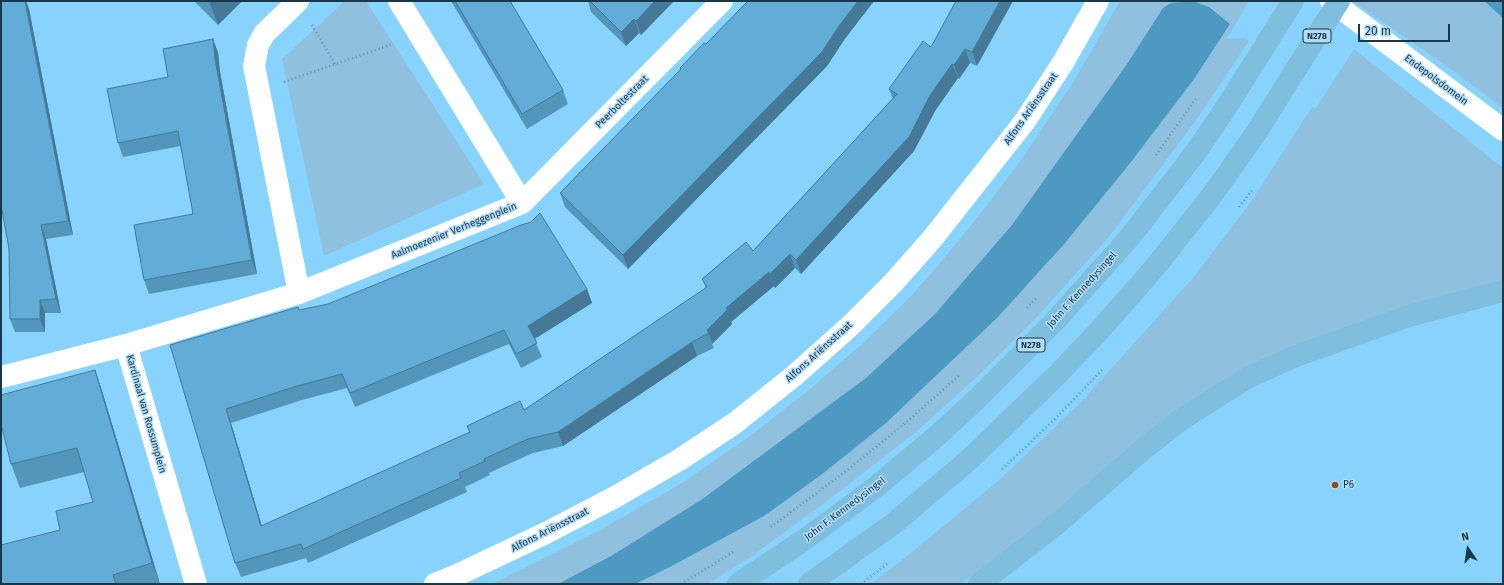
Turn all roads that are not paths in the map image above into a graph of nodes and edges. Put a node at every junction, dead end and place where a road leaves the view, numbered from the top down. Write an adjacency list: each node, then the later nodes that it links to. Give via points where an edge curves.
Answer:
1 (298, 1): 11 (street, via 264,34 258,46 254,66)
2 (399, 1): 9 (street, Aalmoezenier Verheggenplein)
3 (722, 1): 9 (street, Peerboltestraat)
4 (1098, 1): 15 (street, Alfons Ariënsstraat, via 1064,61 1025,121 932,239 855,321 795,375 734,423 666,468 546,533)
5 (1293, 1): 16 (main road, John F. Kennedysingel / N278, via 1198,149 1153,208 1105,267 1017,361 938,435 877,486 804,540)
6 (1331, 1): 8 (street, Endepolsdomein)
7 (1339, 1): 17 (main road, N278, via 1256,133 1213,194 1151,272 1100,330 971,458 893,524)
8 (1503, 130)
9 (522, 203): 11 (street, Aalmoezenier Verheggenplein)
10 (1503, 291): 18 (main road, via 1409,316 1296,356 1249,377 1182,419 1058,523)
11 (299, 293): 12 (street, Aalmoezenier Verheggenplein)
12 (126, 345): 13 (street, Kardinaal van Rossumplein); 14 (street, Kardinaal van Rossumplein)
13 (1, 377)
14 (196, 584)
15 (435, 584)
16 (738, 584)
17 (809, 584)
18 (979, 584)

